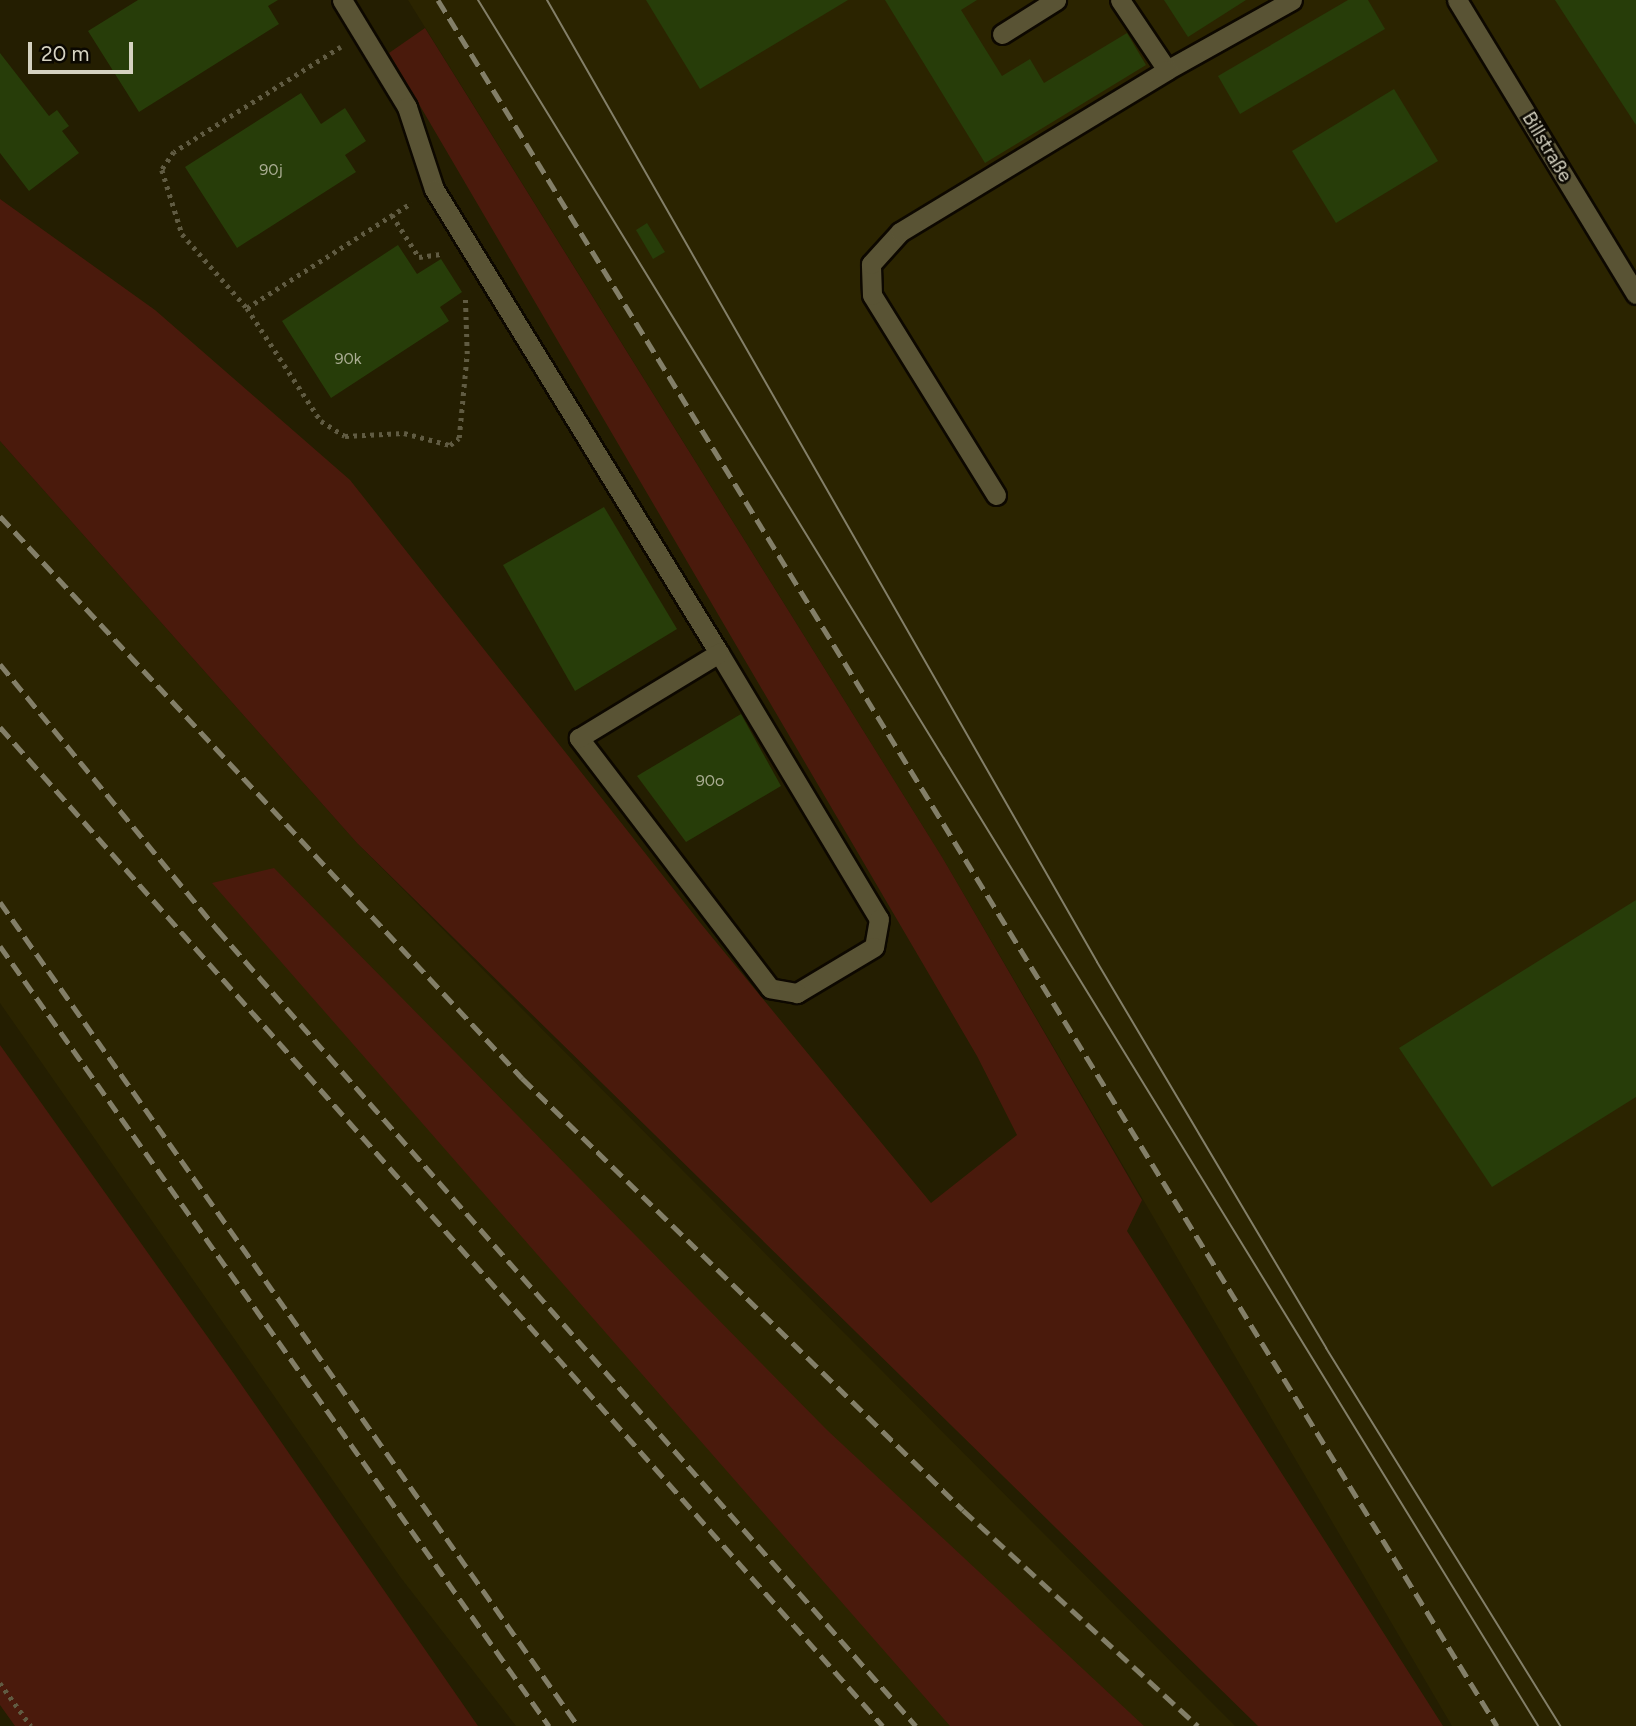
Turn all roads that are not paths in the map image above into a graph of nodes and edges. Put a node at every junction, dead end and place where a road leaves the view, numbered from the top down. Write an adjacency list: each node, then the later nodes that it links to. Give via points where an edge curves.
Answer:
1 (341, 0): 10 (street, via 407,107 434,189)
2 (1056, 0): 6 (street)
3 (1121, 0): 7 (street)
4 (1293, 0): 7 (street)
5 (1457, 0): 8 (street, Billstraße)
6 (1002, 34)
7 (1167, 70): 9 (street, via 900,232 871,264 872,295)
8 (1636, 294)
9 (996, 495)
10 (719, 653): 10 (street, via 579,738 770,988 797,993 874,947 879,919)

